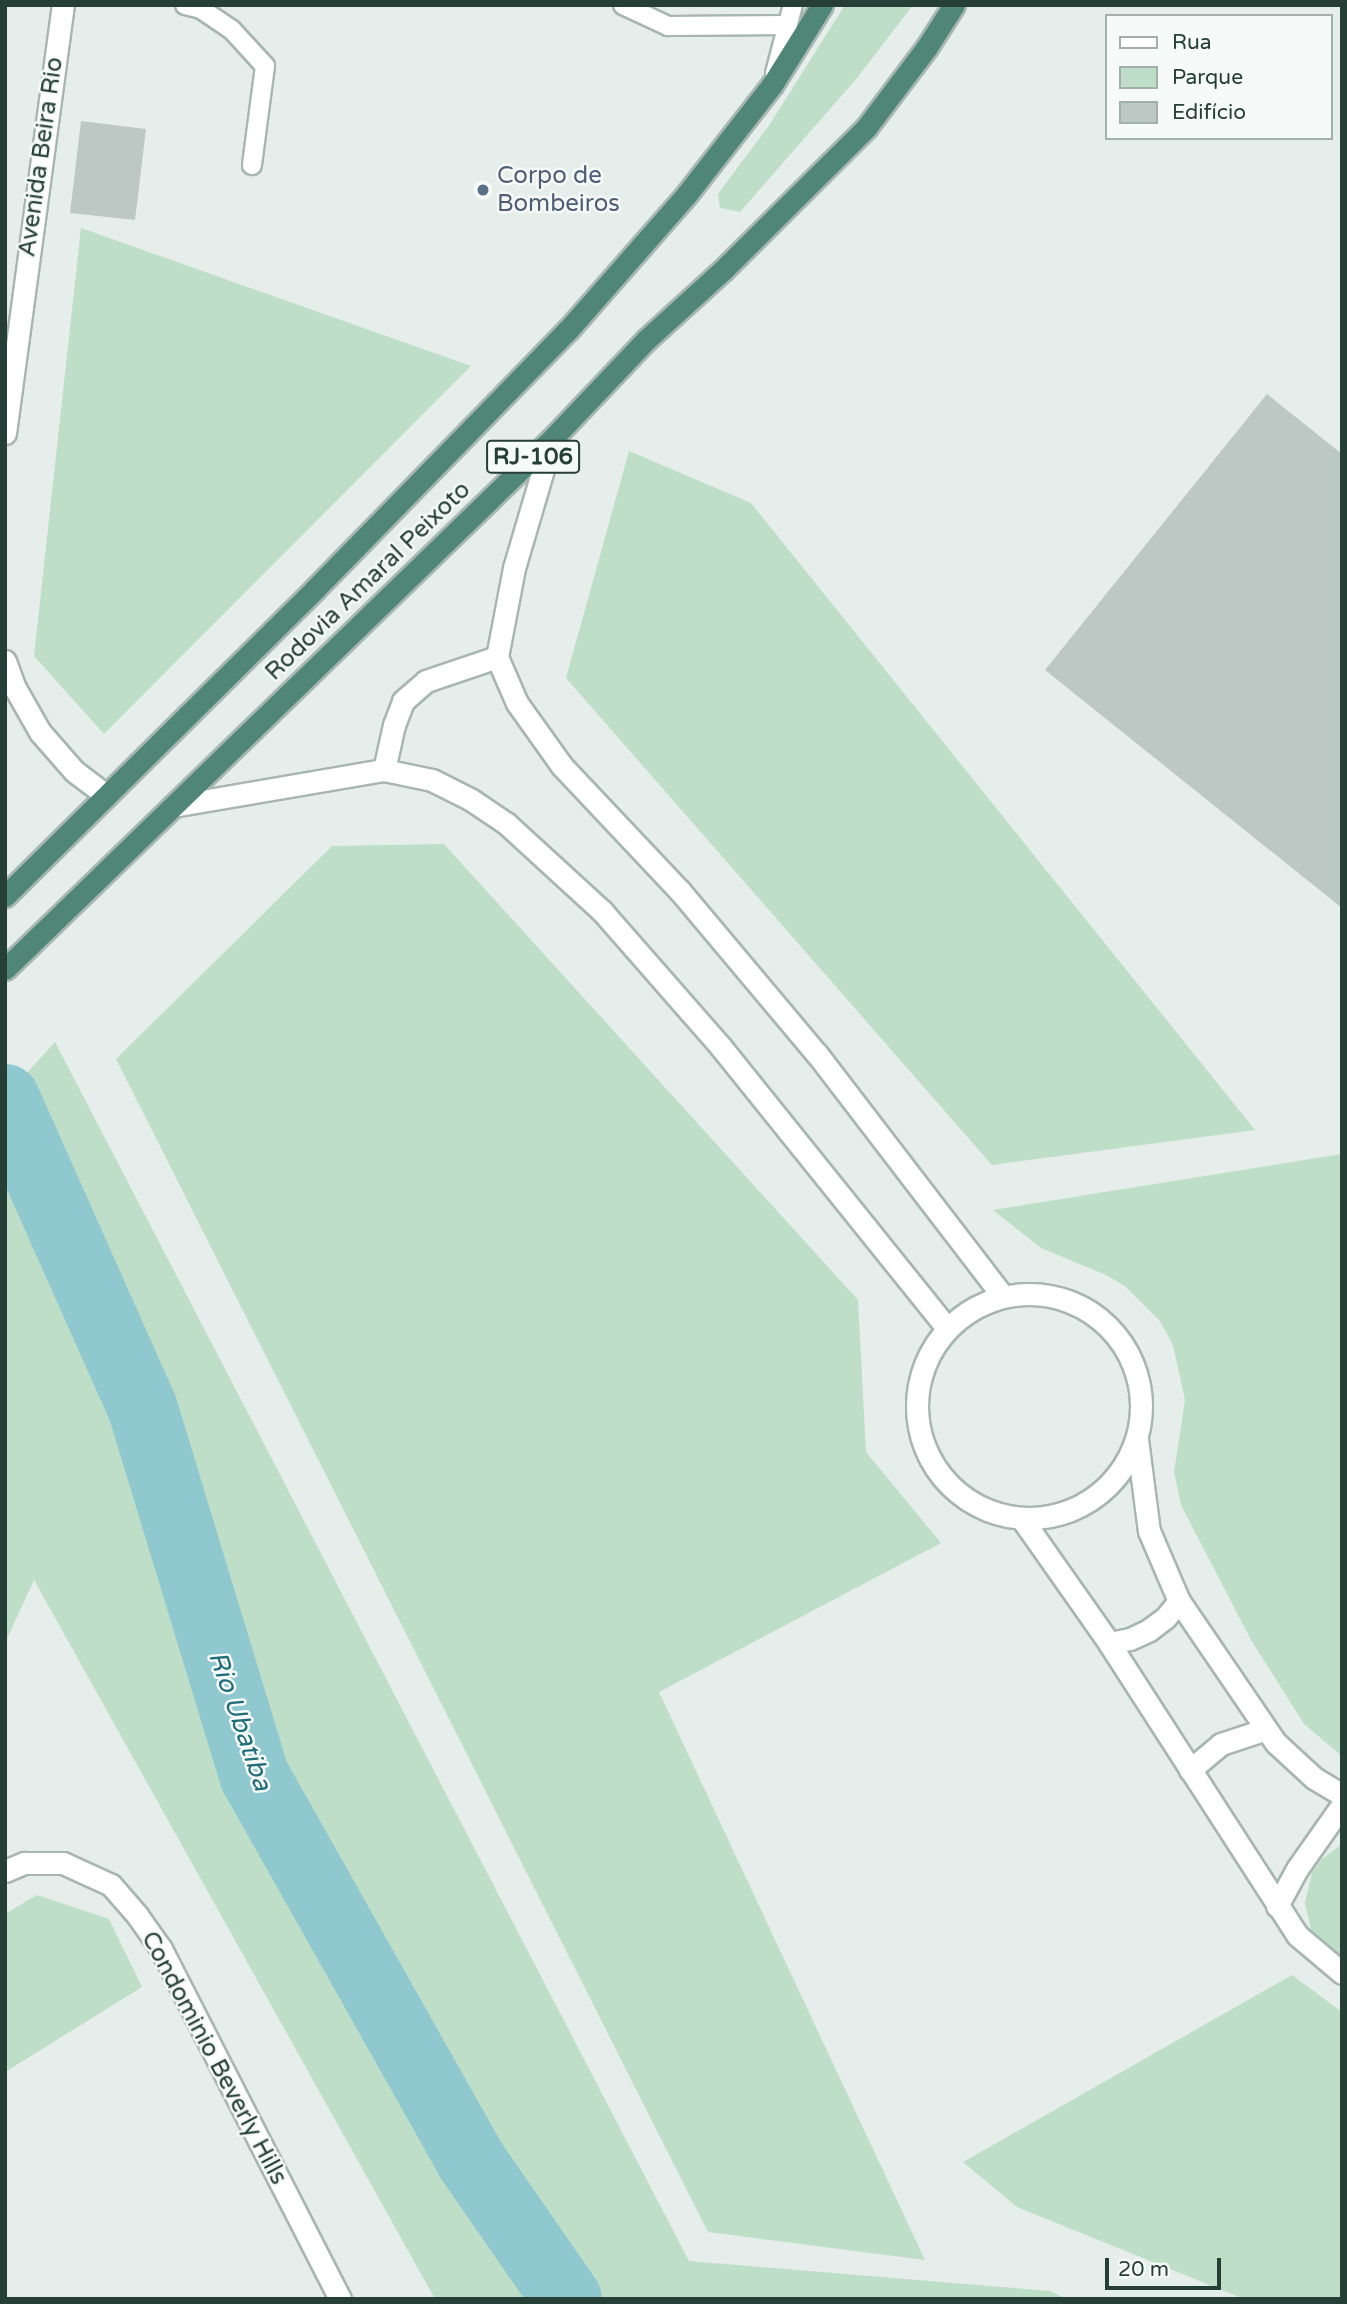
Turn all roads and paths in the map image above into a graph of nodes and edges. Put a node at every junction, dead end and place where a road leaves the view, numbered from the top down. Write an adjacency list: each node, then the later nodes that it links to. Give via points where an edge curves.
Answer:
1 (63, 5): 10 (street, Avenida Beira Rio)
2 (185, 5): 9 (lane, via 201,9 232,30 265,66)
3 (623, 5): 7 (lane, via 668,26)
4 (793, 5): 7 (lane)
5 (822, 5): 8 (highway, Rodovia Amaral Peixoto / RJ-106)
6 (954, 5): 11 (highway, Rodovia Amaral Peixoto / RJ-106, via 866,128 646,340)
7 (788, 25): 8 (lane)
8 (772, 85): 15 (highway, Rodovia Amaral Peixoto / RJ-106, via 687,194 568,330)
9 (253, 165)
10 (5, 433)
11 (552, 439): 12 (street, via 514,568); 16 (highway, Rodovia Amaral Peixoto / RJ-106)
12 (497, 657): 14 (street, via 426,681 404,701); 19 (street, via 517,703 562,766 680,891 817,1054)
13 (5, 661): 15 (street, via 40,732 74,771)
14 (384, 770): 16 (street); 20 (street, via 432,780 470,799 507,824 601,911 721,1047)
15 (106, 795): 17 (highway, Rodovia Amaral Peixoto / RJ-106)
16 (173, 806): 18 (highway, Rodovia Amaral Peixoto / RJ-106)
17 (5, 896)
18 (5, 969)
19 (1003, 1296): 20 (street, via 973,1308); 21 (street, via 1037,1293 1070,1301 1099,1317 1122,1341 1137,1372 1142,1405)
20 (947, 1328): 22 (street, via 927,1359 916,1394 919,1431 932,1465 956,1493 987,1511)
21 (1137, 1439): 22 (street, via 1121,1472 1093,1499 1060,1515); 23 (street, via 1149,1531)
22 (1022, 1519): 24 (street)
23 (1180, 1601): 24 (street, via 1149,1630); 25 (street)
24 (1108, 1643): 26 (street)
25 (1266, 1729): 26 (street, via 1221,1744); 27 (street, via 1314,1778)
26 (1190, 1770): 30 (street)
27 (1342, 1795)
28 (1342, 1805): 30 (street)
29 (5, 1871): 32 (street, Condominio Beverly Hills, via 24,1863 63,1863 111,1885 137,1915 161,1950)
30 (1277, 1906): 31 (street, via 1297,1935)
31 (1342, 1973)
32 (340, 2299)

